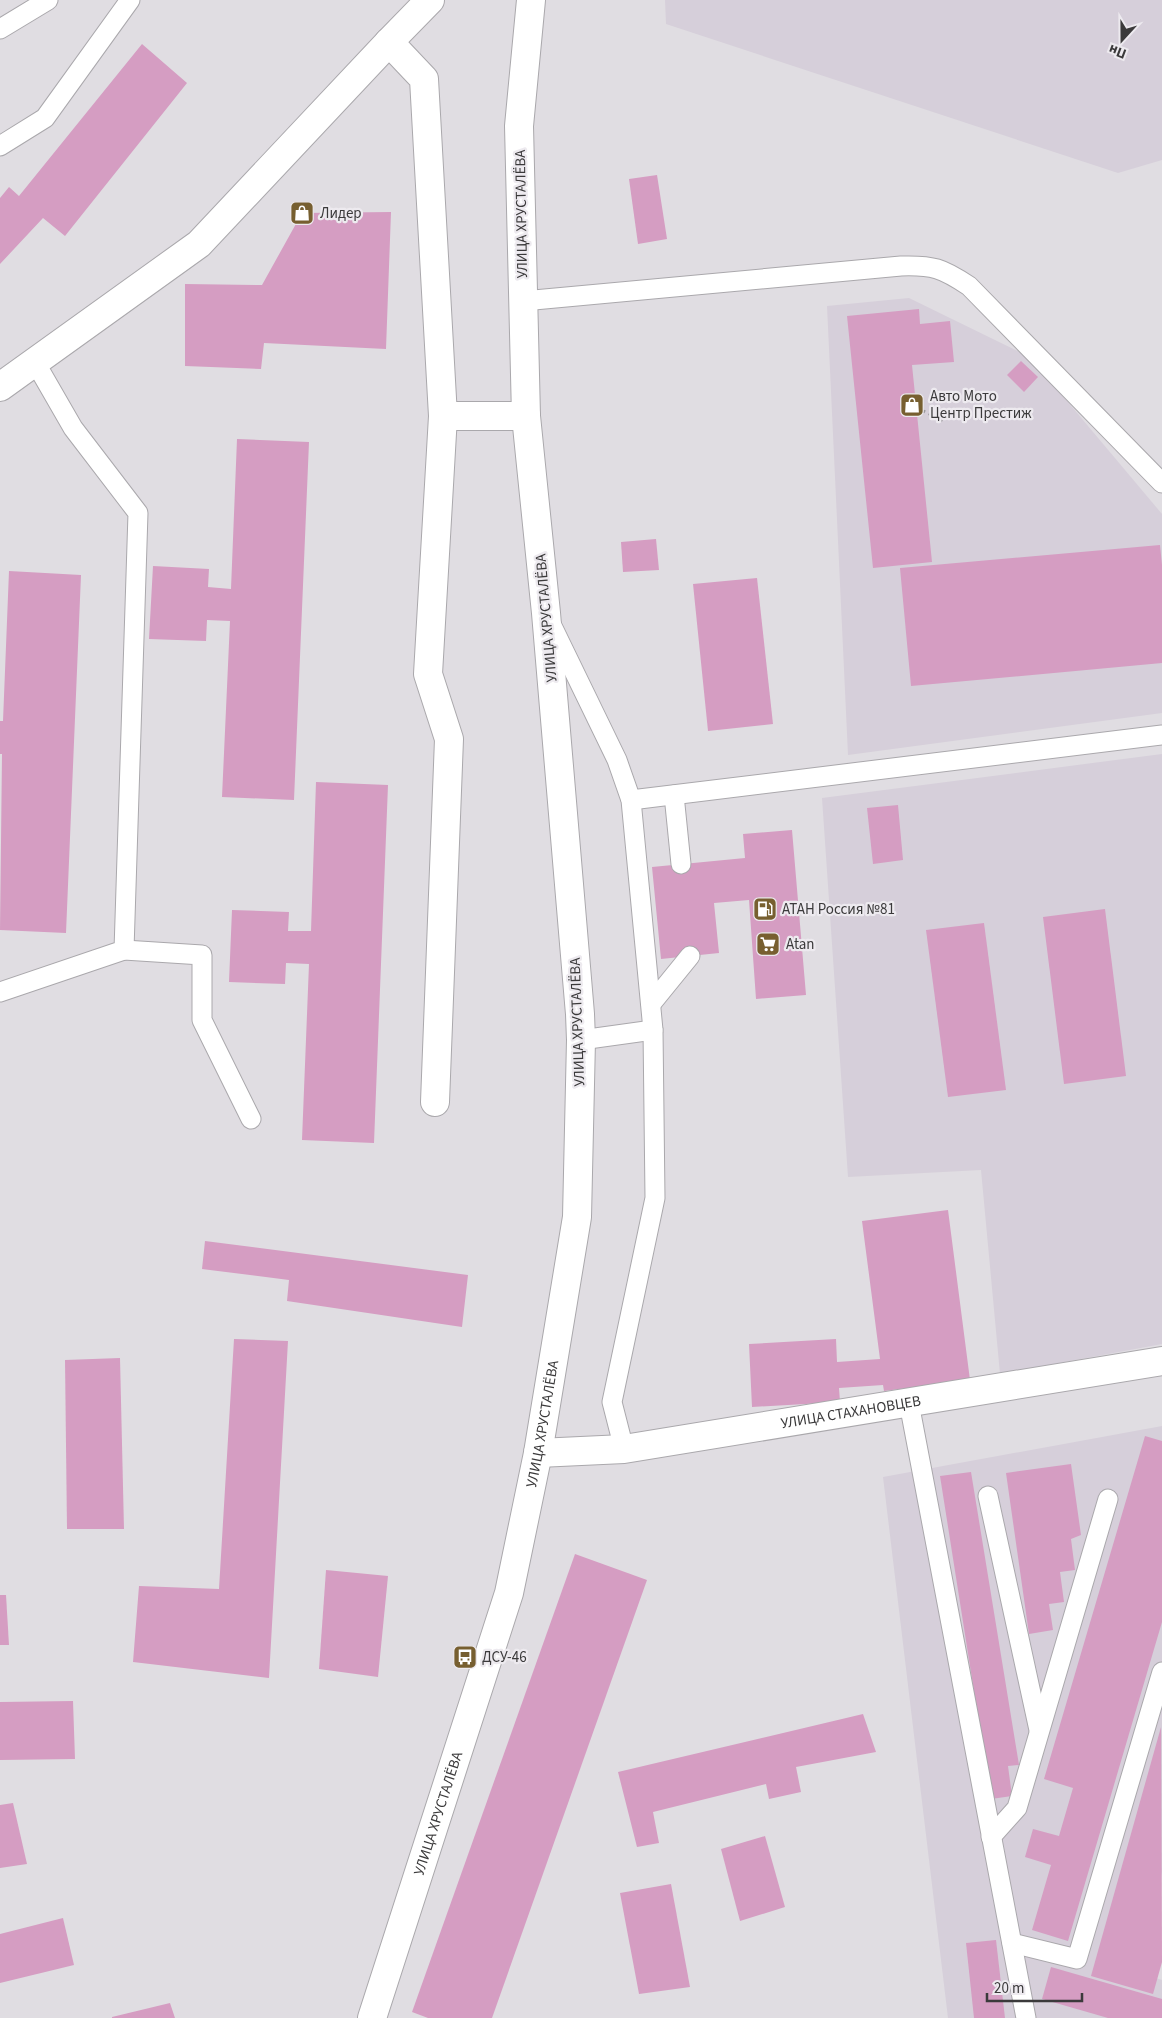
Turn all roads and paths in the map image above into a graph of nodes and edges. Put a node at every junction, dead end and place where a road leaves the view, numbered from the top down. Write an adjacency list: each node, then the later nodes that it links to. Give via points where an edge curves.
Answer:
1 (48, 0): 5 (lane)
2 (130, 0): 7 (lane, via 45,118)
3 (532, 0): 8 (main road, УЛИЦА ХРУСТАЛЁВА, via 520,126)
4 (420, 2): 6 (main road)
5 (0, 29)
6 (389, 42): 9 (main road, via 199,244); 12 (main road, via 424,79)
7 (0, 146)
8 (523, 301): 13 (main road, УЛИЦА ХРУСТАЛЁВА); 15 (lane, via 925,266 949,272 969,286)
9 (35, 362): 10 (main road); 21 (lane, via 73,428 138,513)
10 (0, 387)
11 (917, 408): 14 (path)
12 (443, 416): 13 (main road); 27 (main road, via 428,674 449,739)
13 (526, 416): 16 (main road, УЛИЦА ХРУСТАЛЁВА)
14 (946, 422)
15 (1162, 482)
16 (546, 614): 19 (lane, via 618,760); 26 (main road, УЛИЦА ХРУСТАЛЁВА)
17 (1162, 735): 18 (lane)
18 (674, 795): 19 (lane); 20 (lane)
19 (632, 800): 24 (lane)
20 (681, 864)
21 (124, 950): 23 (lane); 28 (lane, via 202,955 202,1020)
22 (690, 956): 24 (lane)
23 (0, 992)
24 (651, 1004): 25 (lane)
25 (653, 1030): 26 (lane); 31 (lane, via 655,1198 612,1402)
26 (581, 1040): 32 (main road, УЛИЦА ХРУСТАЛЁВА, via 577,1217)
27 (435, 1102)
28 (251, 1120)
29 (1162, 1361): 30 (main road, УЛИЦА СТАХАНОВЦЕВ)
30 (908, 1402): 31 (main road, УЛИЦА СТАХАНОВЦЕВ); 37 (lane)
31 (624, 1449): 32 (main road, УЛИЦА СТАХАНОВЦЕВ)
32 (538, 1453): 39 (main road, УЛИЦА ХРУСТАЛЁВА, via 509,1593)
33 (988, 1496): 36 (lane)
34 (1108, 1499): 36 (lane)
35 (1162, 1672): 38 (lane, via 1077,1959)
36 (1040, 1731): 37 (lane, via 1017,1808)
37 (992, 1836): 38 (lane)
38 (1012, 1943): 40 (lane)
39 (372, 2018)
40 (1026, 2018)

